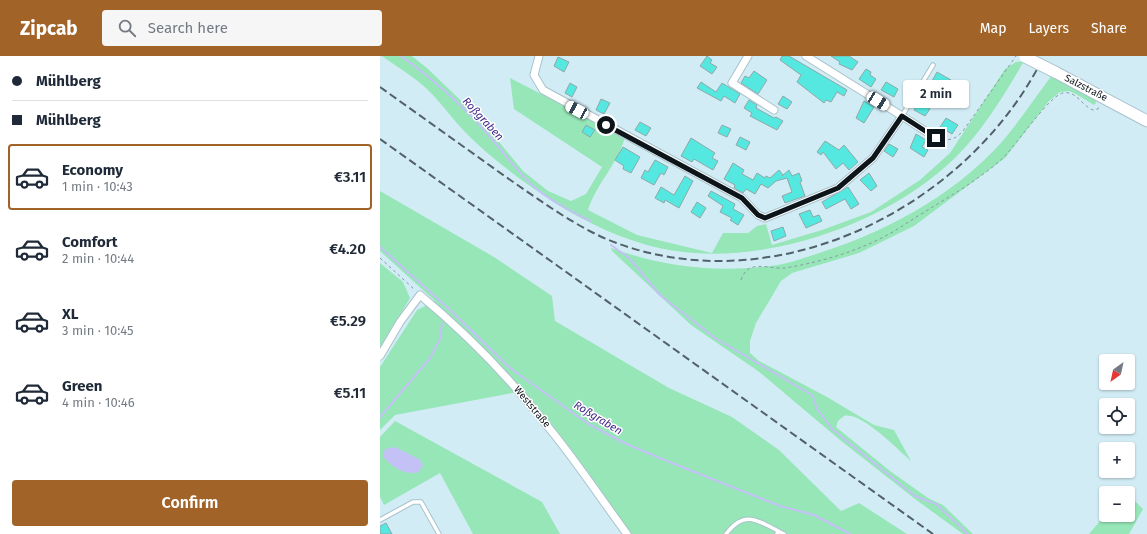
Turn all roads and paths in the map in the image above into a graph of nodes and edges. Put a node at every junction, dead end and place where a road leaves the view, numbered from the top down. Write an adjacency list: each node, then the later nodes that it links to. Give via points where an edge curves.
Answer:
1 (539, 56): 8 (street, via 534,75 543,90 742,198 758,215 765,218 838,188 873,158)
2 (748, 56): 7 (street, via 732,83)
3 (806, 56): 8 (street)
4 (1021, 56): 6 (street, Salzstraße, bridge); 10 (path, via 956,138)
5 (933, 65): 8 (lane)
6 (1100, 95): 9 (street, Salzstraße); 12 (path, via 1100,105 1098,109 1093,110 1078,97 1060,93 1004,157 961,189 889,235 859,249 815,262 784,268 748,269)
7 (774, 110)
8 (902, 116): 10 (street)
9 (1147, 121)
10 (936, 138)
11 (380, 258): 13 (path)
12 (740, 280)
13 (420, 295): 14 (street); 18 (street, Weststraße, via 479,348 518,390)
14 (380, 356)
15 (380, 520): 17 (lane, via 413,502 421,502)
16 (778, 532): 19 (lane, via 755,518 749,518 737,522); 20 (lane)
17 (439, 534)
18 (627, 534)
19 (726, 534)
20 (784, 534)

